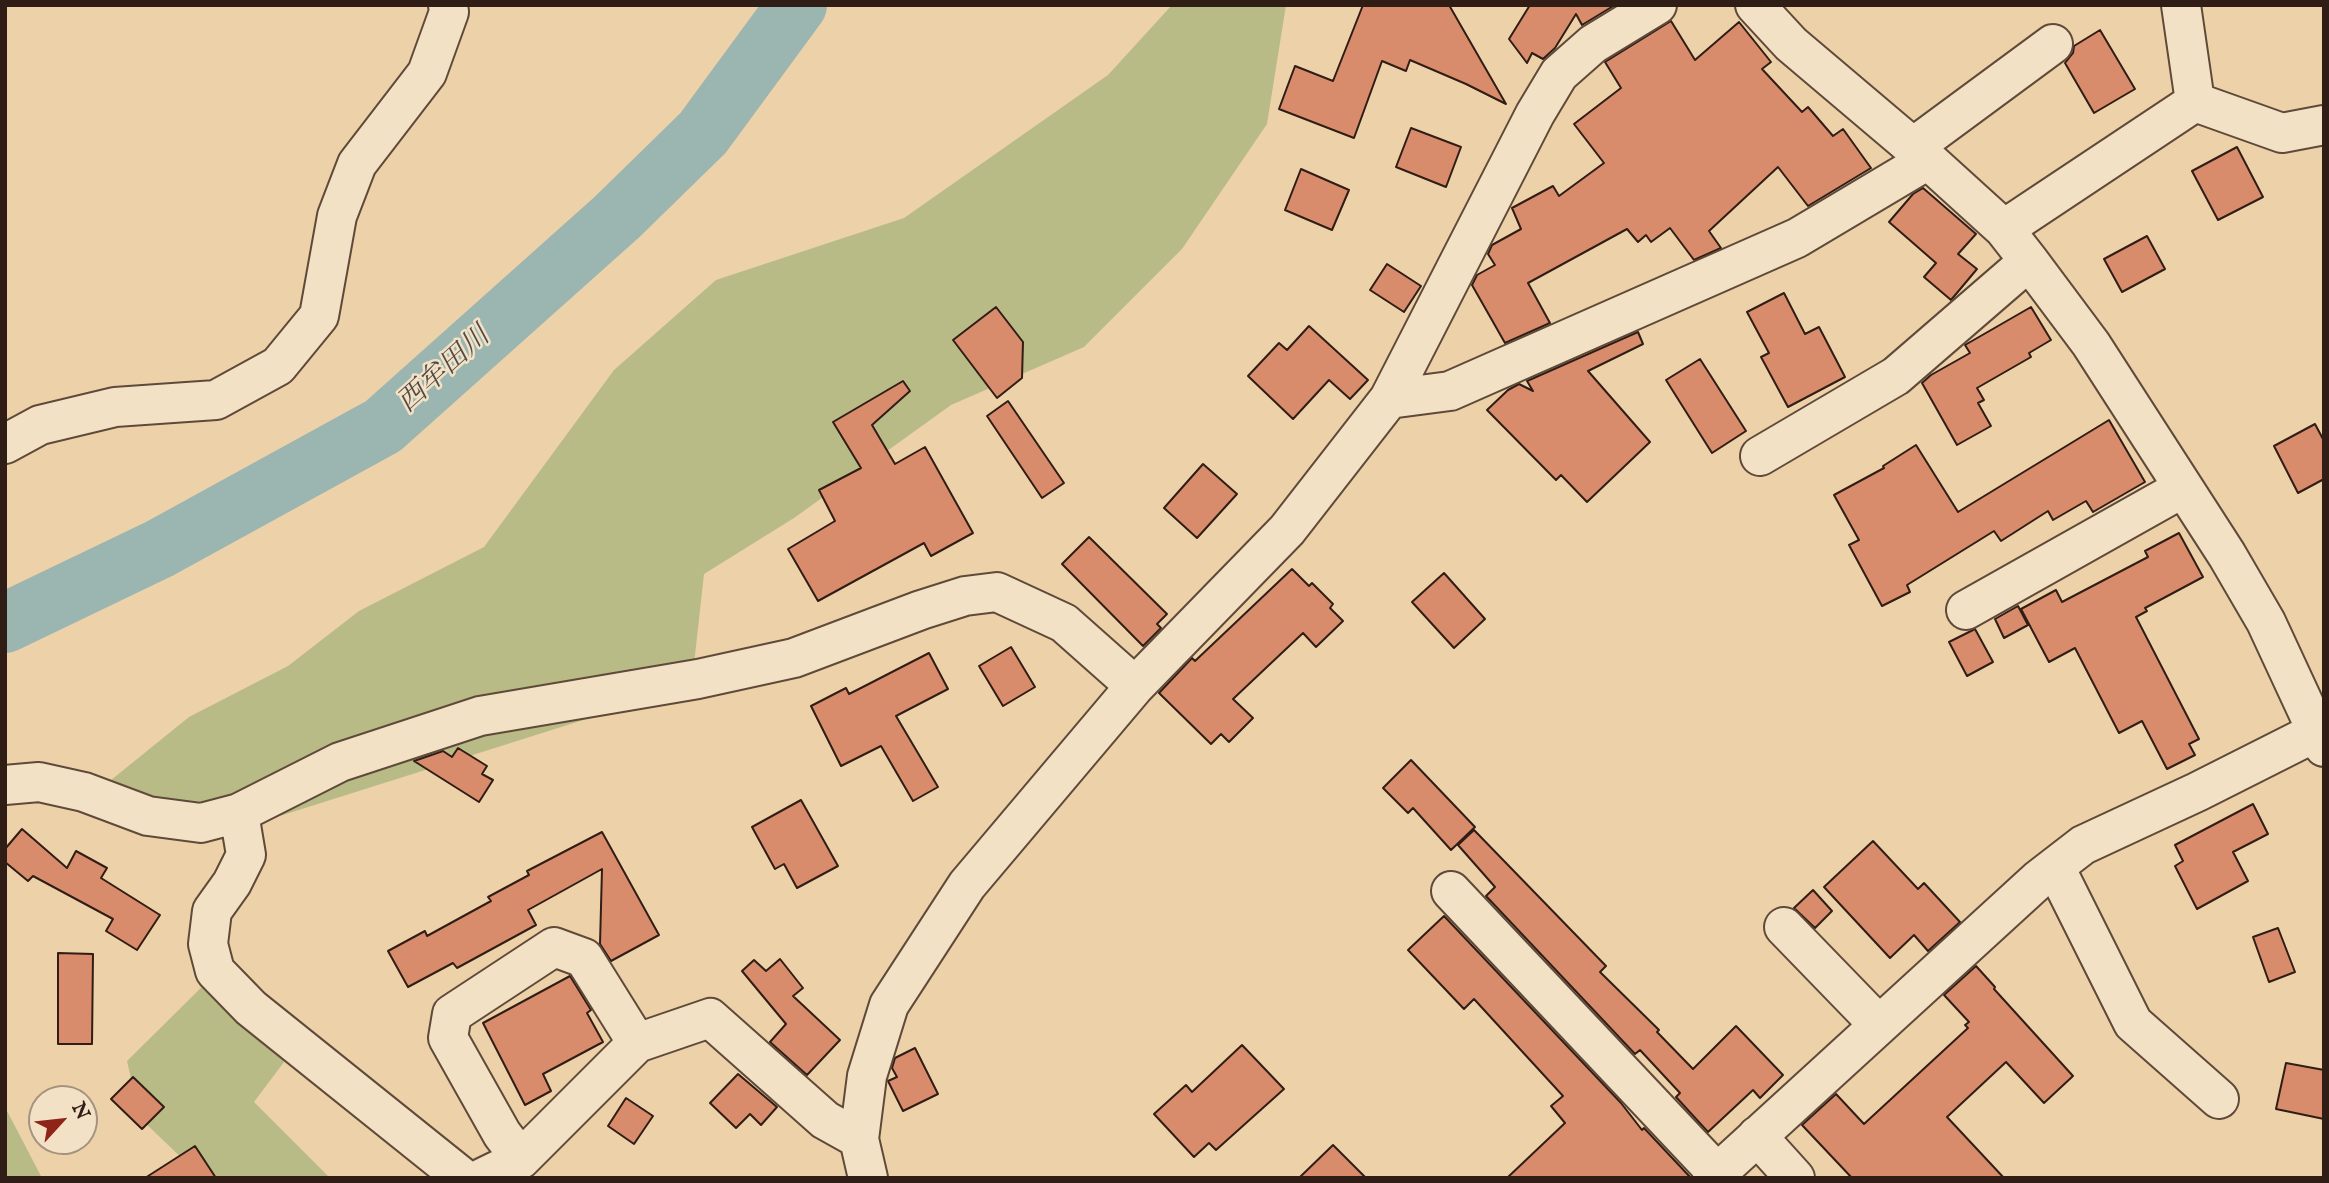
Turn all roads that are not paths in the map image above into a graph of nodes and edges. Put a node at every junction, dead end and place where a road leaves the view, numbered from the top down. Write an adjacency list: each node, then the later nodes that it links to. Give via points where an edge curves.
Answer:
1 (448, 5): 12 (street, via 427,73 357,164 337,216 319,316 278,366 216,400 115,407 40,425)
2 (1657, 5): 11 (street, via 1593,44 1559,74)
3 (1755, 5): 8 (street, via 1791,44)
4 (2181, 5): 6 (street)
5 (2053, 44): 8 (street)
6 (2195, 102): 7 (street, via 2282,132); 9 (street)
7 (2324, 125)
8 (1920, 155): 9 (street); 11 (street, via 1797,238 1450,391)
9 (2004, 229): 10 (street)
10 (2029, 261): 13 (street, via 1896,376); 14 (street, via 2091,344)
11 (1389, 399): 16 (street, via 1287,530)
12 (5, 444)
13 (1760, 456)
14 (2183, 488): 15 (street); 17 (street, via 2266,622)
15 (1966, 610)
16 (1135, 686): 19 (street, via 1064,622 997,592 975,595 921,610 794,658 480,716 340,762); 27 (street, via 967,884 889,1005 867,1076)
17 (2320, 739): 20 (street, via 2083,845)
18 (5, 785): 19 (street, via 39,782 84,792 148,816 201,823)
19 (239, 813): 30 (street, via 246,855 212,911 208,944 215,971 251,1008)
20 (2055, 867): 23 (street); 25 (street, via 2133,1023)
21 (1451, 891): 29 (street)
22 (1784, 927): 23 (street)
23 (1880, 1025): 26 (street)
24 (637, 1043): 27 (street, via 710,1018 825,1120); 28 (street); 28 (street, via 584,958 554,947 452,1014 448,1038)
25 (2219, 1099)
26 (1757, 1136): 29 (street); 33 (street)
27 (859, 1139): 32 (street)
28 (521, 1159): 31 (street)
29 (1714, 1176)
30 (463, 1178)
31 (482, 1178)
32 (868, 1178)
33 (1795, 1178)

